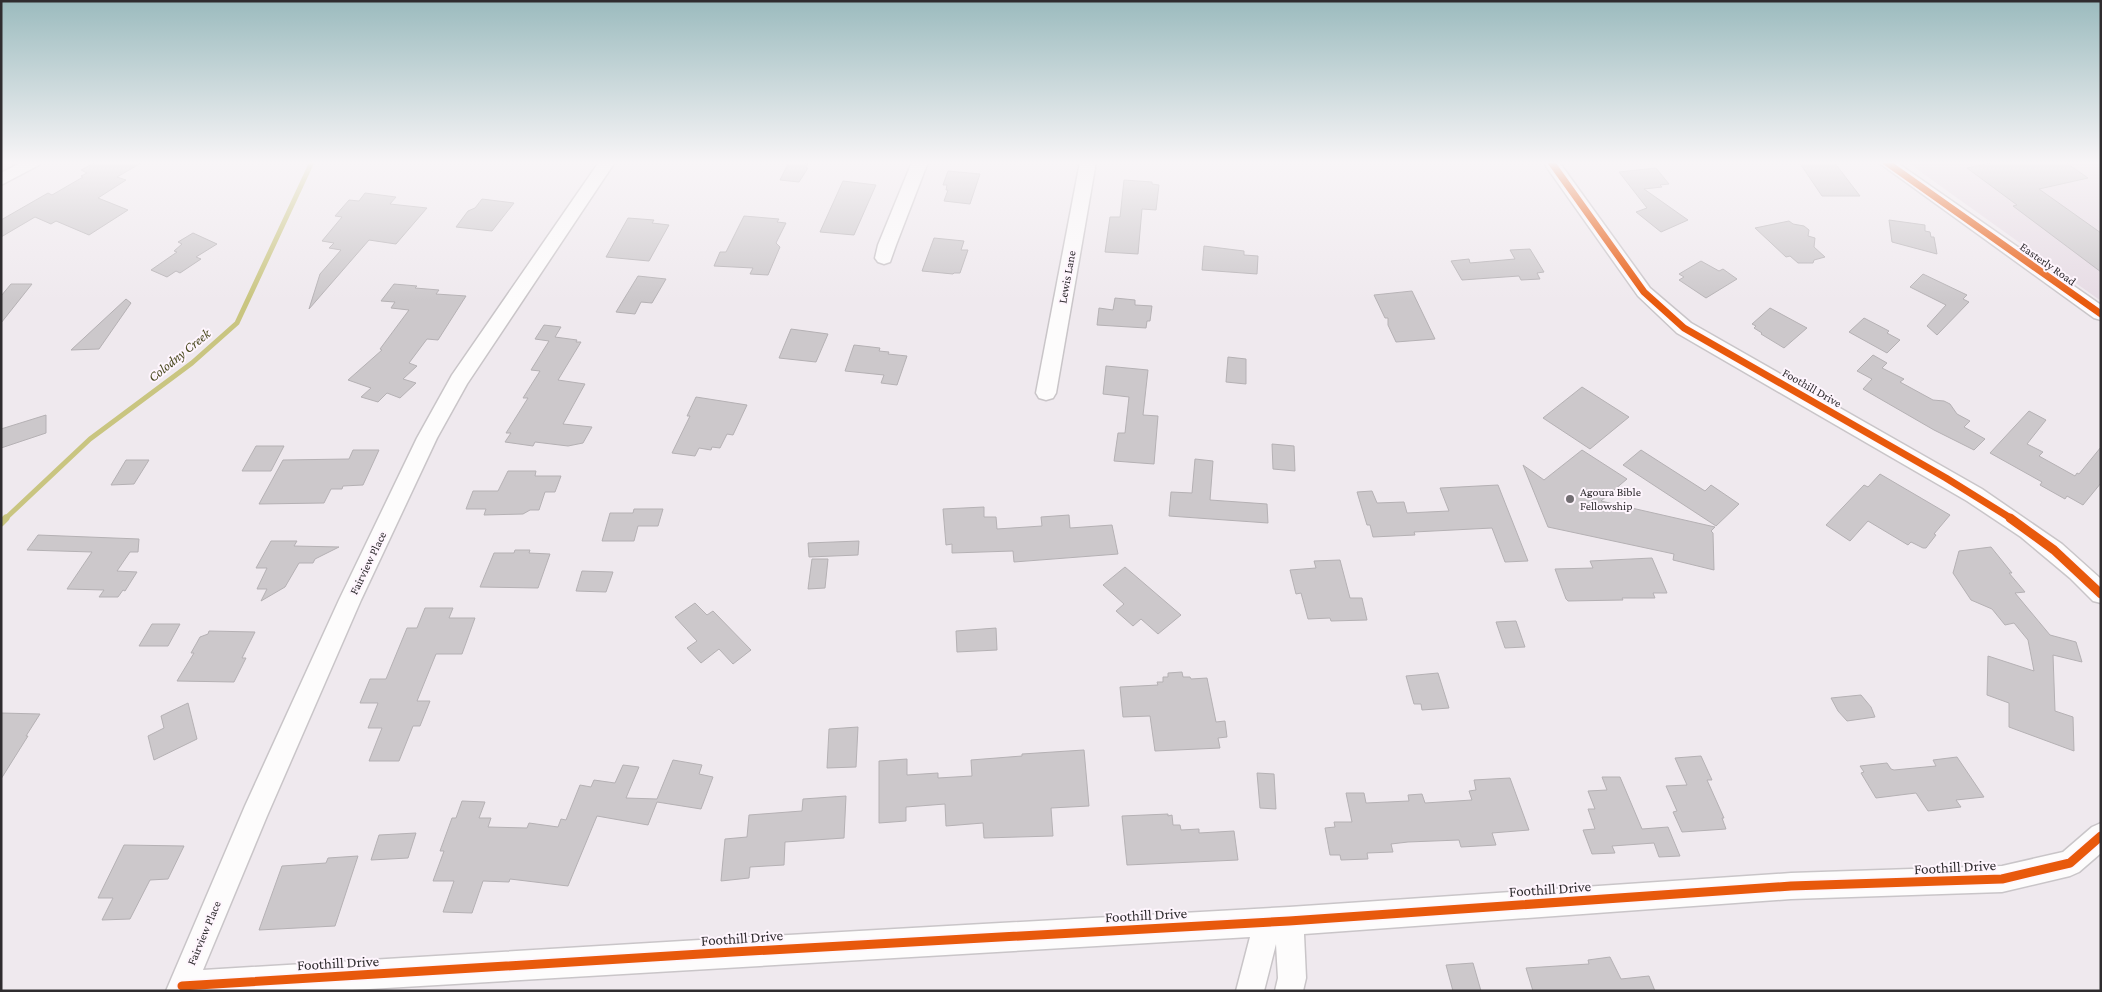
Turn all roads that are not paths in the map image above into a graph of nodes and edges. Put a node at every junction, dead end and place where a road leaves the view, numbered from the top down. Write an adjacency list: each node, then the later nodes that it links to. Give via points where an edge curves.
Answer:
1 (575, 208): 12 (street, Fairview Place, via 459,380 427,438 350,600)
2 (902, 208): 6 (street)
3 (1080, 208): 8 (street, Lewis Lane)
4 (1584, 208): 9 (street, Foothill Drive, via 1644,292 1684,328 1968,491 2043,542)
5 (1951, 208): 7 (street, Easterly Road)
6 (884, 258)
7 (2101, 314)
8 (1046, 393)
9 (2101, 594)
10 (2101, 836): 11 (street, Foothill Drive, via 2070,863 2002,879 1791,886)
11 (1278, 921): 12 (street, Foothill Drive); 13 (street); 14 (street, via 1292,978)
12 (181, 988)
13 (1250, 991)
14 (1289, 991)

